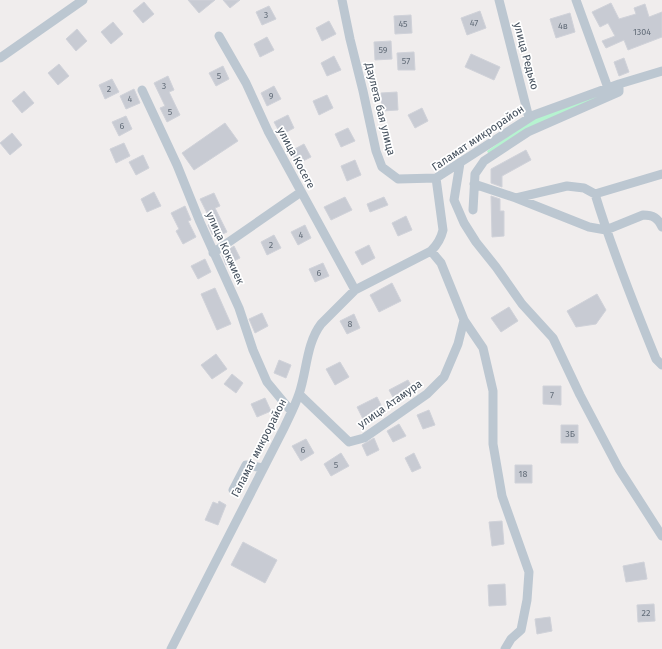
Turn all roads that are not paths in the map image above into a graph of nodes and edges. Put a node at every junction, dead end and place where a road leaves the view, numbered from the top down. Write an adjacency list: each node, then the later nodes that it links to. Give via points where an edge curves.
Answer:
1 (83, 0): 6 (street)
2 (342, 0): 14 (street, Даулета бая улица, via 376,151 382,167 398,179)
3 (499, 0): 11 (street, улица Редько)
4 (576, 0): 9 (street)
5 (219, 36): 16 (street, улица Косеге, via 246,83)
6 (0, 58)
7 (662, 71): 8 (street, Галамат микрорайон)
8 (619, 84): 9 (street, Галамат микрорайон); 15 (street, via 619,92 528,132 484,160 475,174)
9 (608, 88): 11 (street, Галамат микрорайон)
10 (142, 90): 23 (street, улица Кокжиек, via 177,165)
11 (529, 118): 12 (street, Галамат микрорайон)
12 (460, 163): 14 (street, Галамат микрорайон); 31 (street, via 454,200 464,223 522,304 553,338 619,469)
13 (662, 174): 17 (street)
14 (436, 178): 22 (street, Галамат микрорайон, via 443,230 438,244)
15 (474, 184): 18 (street); 19 (street)
16 (301, 192): 23 (street); 24 (street, улица Косеге)
17 (595, 194): 18 (street, via 584,188 567,186); 21 (street)
18 (516, 198): 21 (street, via 589,227)
19 (473, 210)
20 (662, 227): 21 (street, via 656,217 643,215)
21 (606, 230): 26 (street, via 656,359)
22 (431, 251): 24 (street, Галамат микрорайон); 25 (street, via 442,263)
23 (213, 253): 28 (street, улица Кокжиек, via 239,308 267,382)
24 (355, 290): 27 (street, Галамат микрорайон, via 316,330)
25 (464, 320): 27 (street, улица Атамура, via 458,344 444,377 427,394 364,438 349,442); 33 (street, via 483,348 493,391 493,444 502,496 529,572 521,630)
26 (662, 365)
27 (299, 394): 28 (street, Галамат микрорайон)
28 (291, 411): 29 (street, Галамат микрорайон)
29 (263, 468): 30 (street, via 246,465); 32 (street, Галамат микрорайон)
30 (233, 490)
31 (662, 536)
32 (174, 648)
33 (504, 649)

